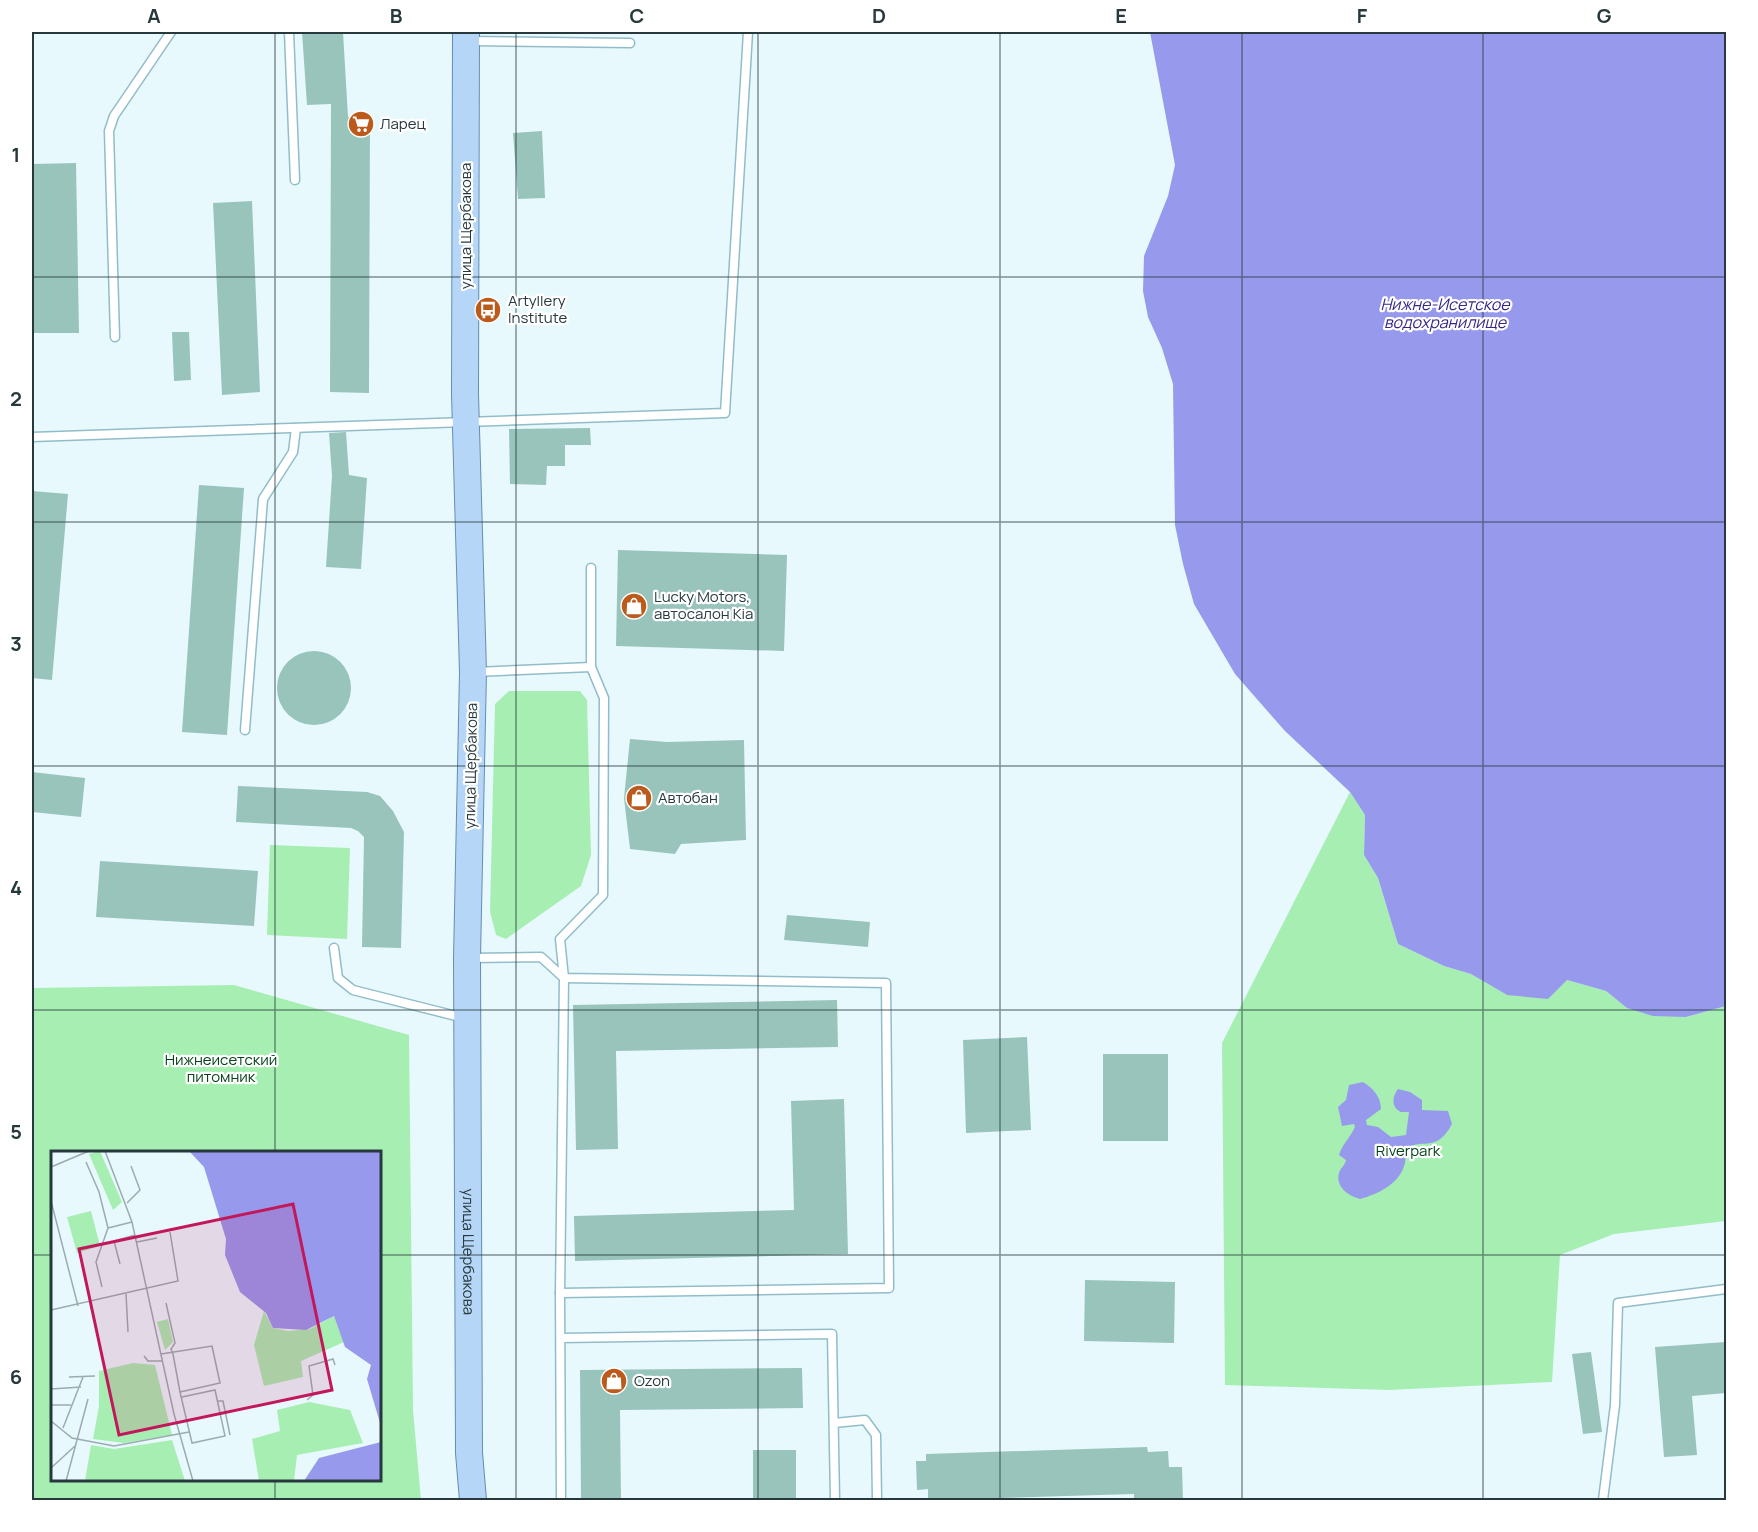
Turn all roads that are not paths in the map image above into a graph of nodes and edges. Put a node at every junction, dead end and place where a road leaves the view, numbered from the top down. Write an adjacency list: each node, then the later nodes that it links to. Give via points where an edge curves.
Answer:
1 (171, 32): 7 (lane, via 114,116 109,131)
2 (289, 32): 6 (lane)
3 (748, 32): 8 (lane, via 725,413)
4 (466, 36): 5 (lane); 8 (main road, улица Щербакова)
5 (630, 43)
6 (295, 180)
7 (115, 337)
8 (466, 421): 9 (lane); 13 (main road, улица Щербакова)
9 (296, 428): 10 (lane); 14 (lane, via 293,452 263,500)
10 (32, 437)
11 (591, 568): 12 (lane)
12 (591, 666): 13 (lane); 17 (lane, via 604,698 603,895 560,939)
13 (473, 672): 16 (main road, улица Щербакова)
14 (245, 730)
15 (334, 948): 18 (lane, via 338,978 353,990)
16 (467, 958): 17 (lane, via 541,957); 18 (main road, улица Щербакова)
17 (564, 978): 20 (lane); 20 (lane, via 886,983 889,1288)
18 (467, 1019): 23 (main road, улица Щербакова, via 469,1441)
19 (1726, 1289): 27 (lane, via 1618,1303 1615,1405)
20 (560, 1293): 21 (lane)
21 (561, 1338): 22 (lane, via 832,1334); 24 (lane)
22 (834, 1422): 25 (lane); 26 (lane, via 865,1420 876,1435)
23 (473, 1500)
24 (561, 1500)
25 (835, 1500)
26 (877, 1500)
27 (1603, 1500)

